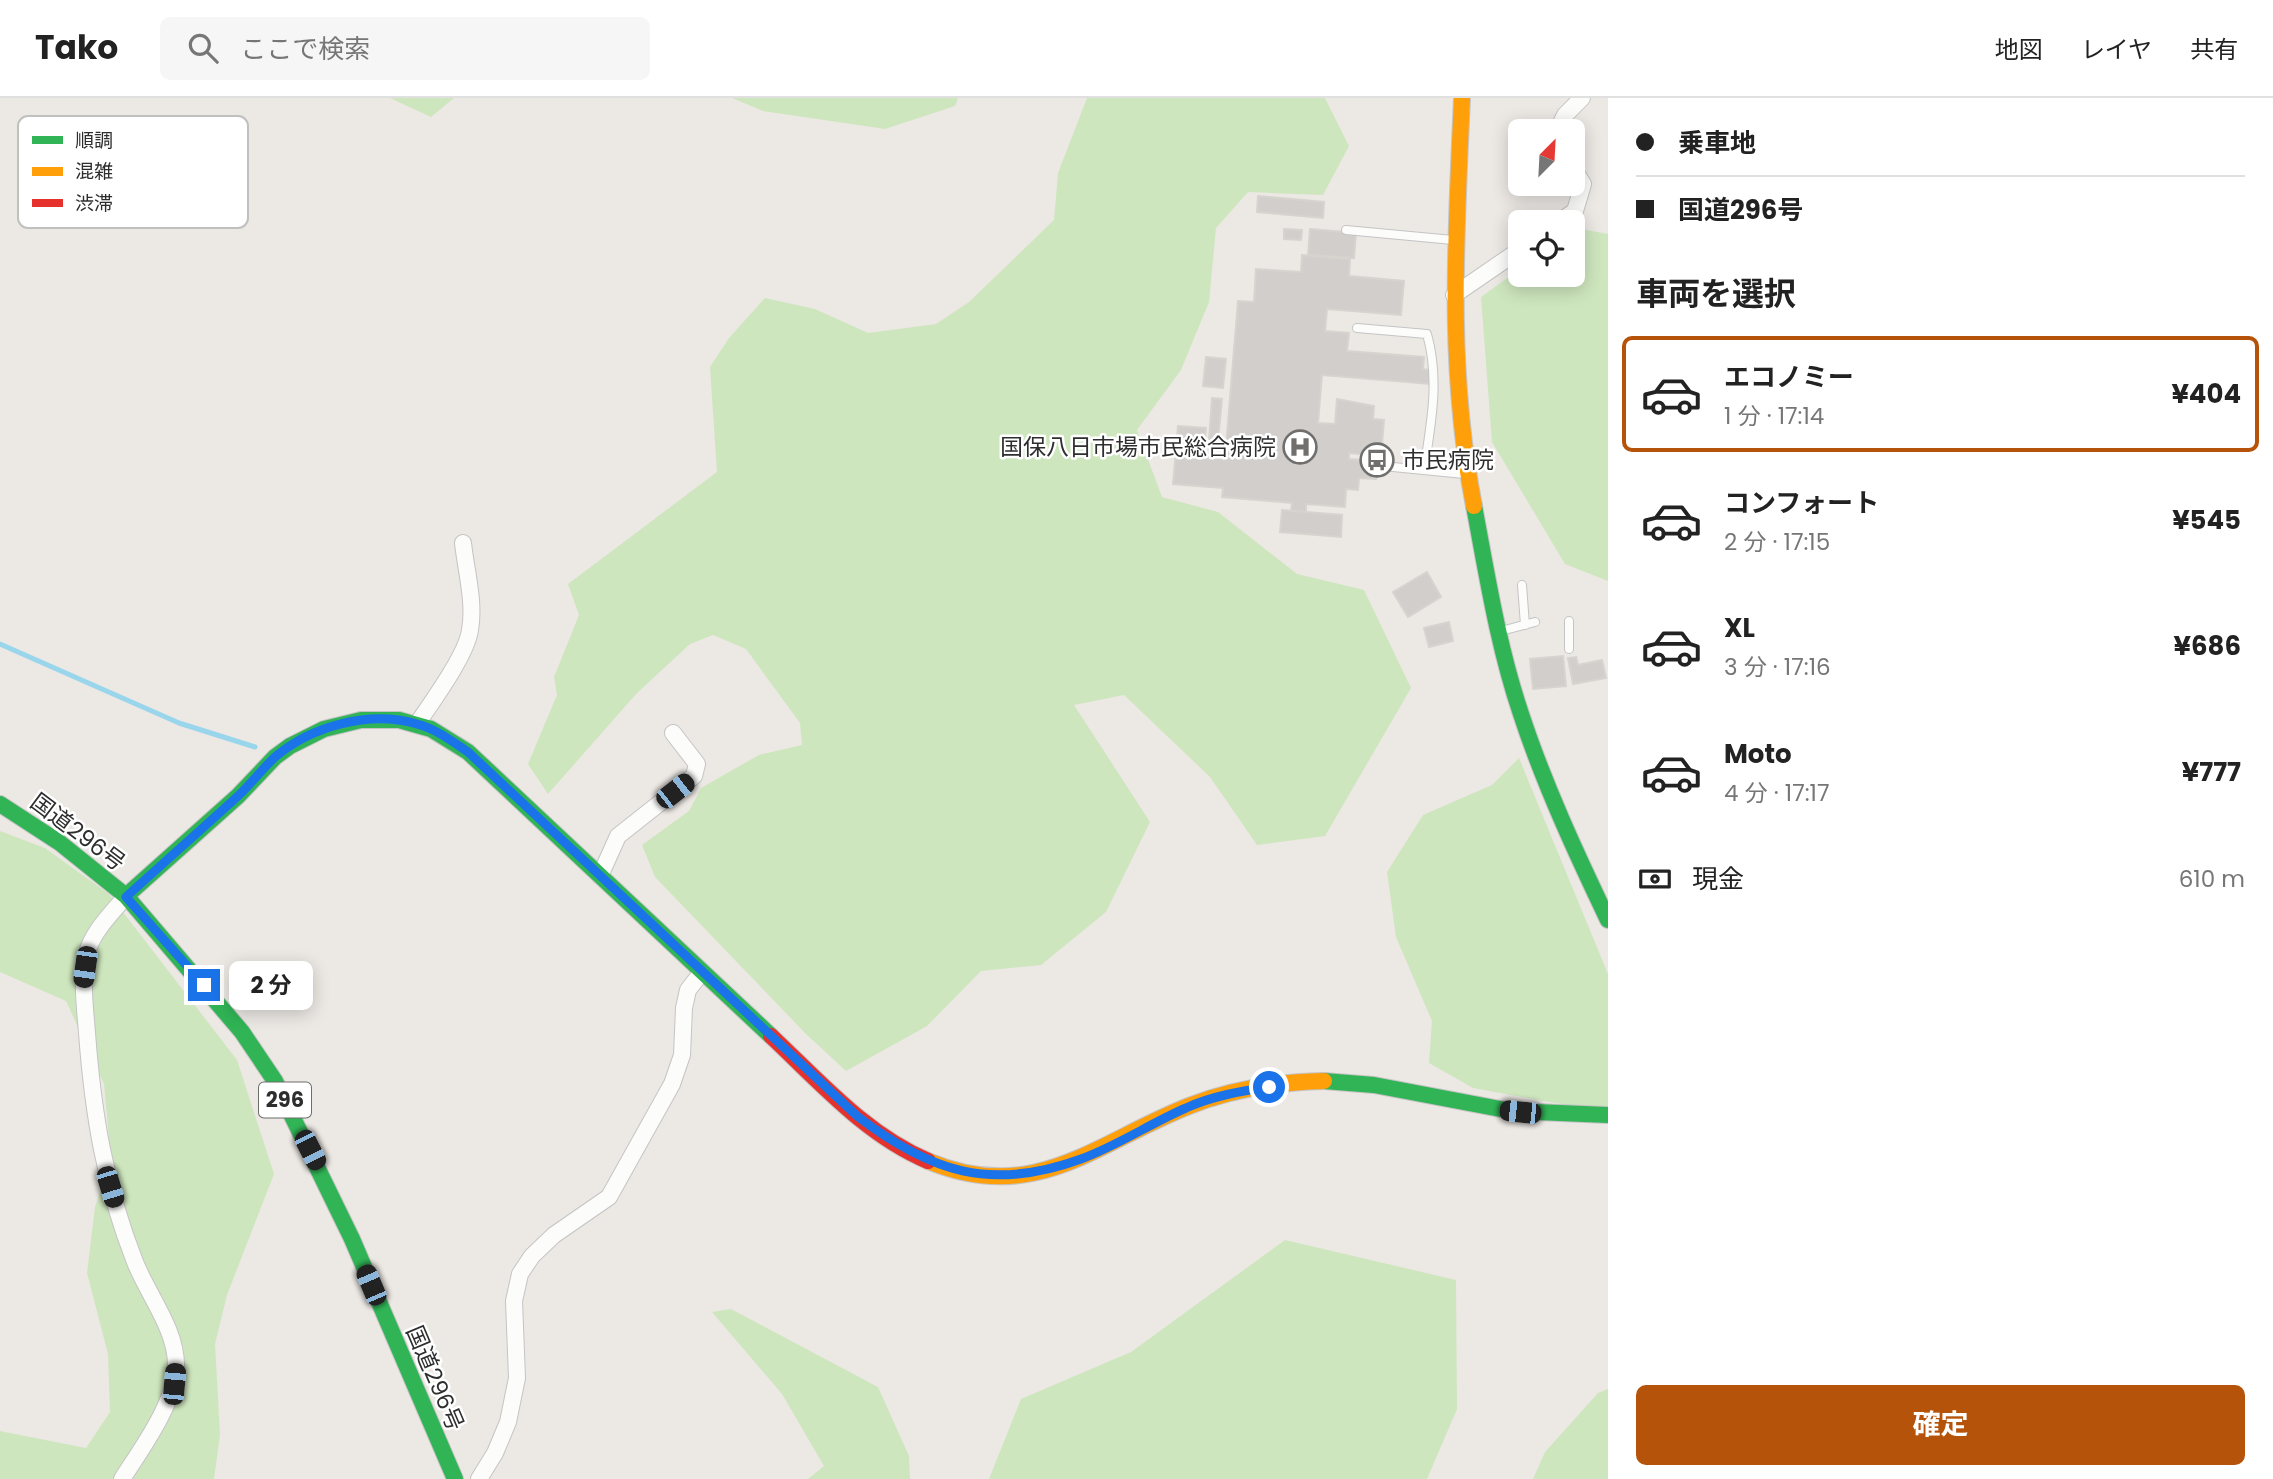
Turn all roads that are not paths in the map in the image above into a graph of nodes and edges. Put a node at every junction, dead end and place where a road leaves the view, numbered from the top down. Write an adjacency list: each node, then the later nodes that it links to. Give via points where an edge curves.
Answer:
1 (1462, 98): 5 (main road)
2 (1582, 98): 3 (street)
3 (1563, 119)
4 (1346, 230): 5 (lane)
5 (1456, 240): 7 (main road)
6 (1508, 258): 7 (street)
7 (1454, 295): 11 (main road, via 1457,390)
8 (1357, 328): 10 (lane, via 1427,334 1435,359)
9 (1383, 466): 10 (lane)
10 (1424, 470): 11 (lane)
11 (1468, 475): 17 (main road)
12 (463, 543): 19 (street, via 470,634)
13 (1522, 585): 16 (lane)
14 (1569, 621): 18 (lane)
15 (1535, 622): 16 (lane)
16 (1525, 625): 17 (lane)
17 (1498, 632): 24 (main road, via 1521,714)
18 (1569, 649)
19 (417, 724): 22 (main road, via 468,752); 23 (main road, via 372,719 303,739 275,757)
20 (673, 733): 22 (street, via 697,764 694,776 618,836)
21 (0, 804): 23 (main road, 国道296号 / 296, via 60,843)
22 (600, 876): 25 (main road)
23 (126, 897): 27 (street, via 88,951 83,983 88,1051 104,1168 135,1260 171,1337 176,1363 167,1407); 28 (main road, 国道296号 / 296, via 204,985 275,1081 347,1228)
24 (1608, 920)
25 (702, 972): 26 (main road, via 890,1142 931,1162 984,1175 1038,1170 1082,1159 1189,1106 1295,1082 1343,1081 1399,1087 1497,1109); 29 (street, via 688,990 682,1055 671,1084 610,1197 554,1235 520,1274 514,1301 515,1389 500,1443)
26 (1608, 1115)
27 (122, 1479)
28 (455, 1479)
29 (479, 1479)

